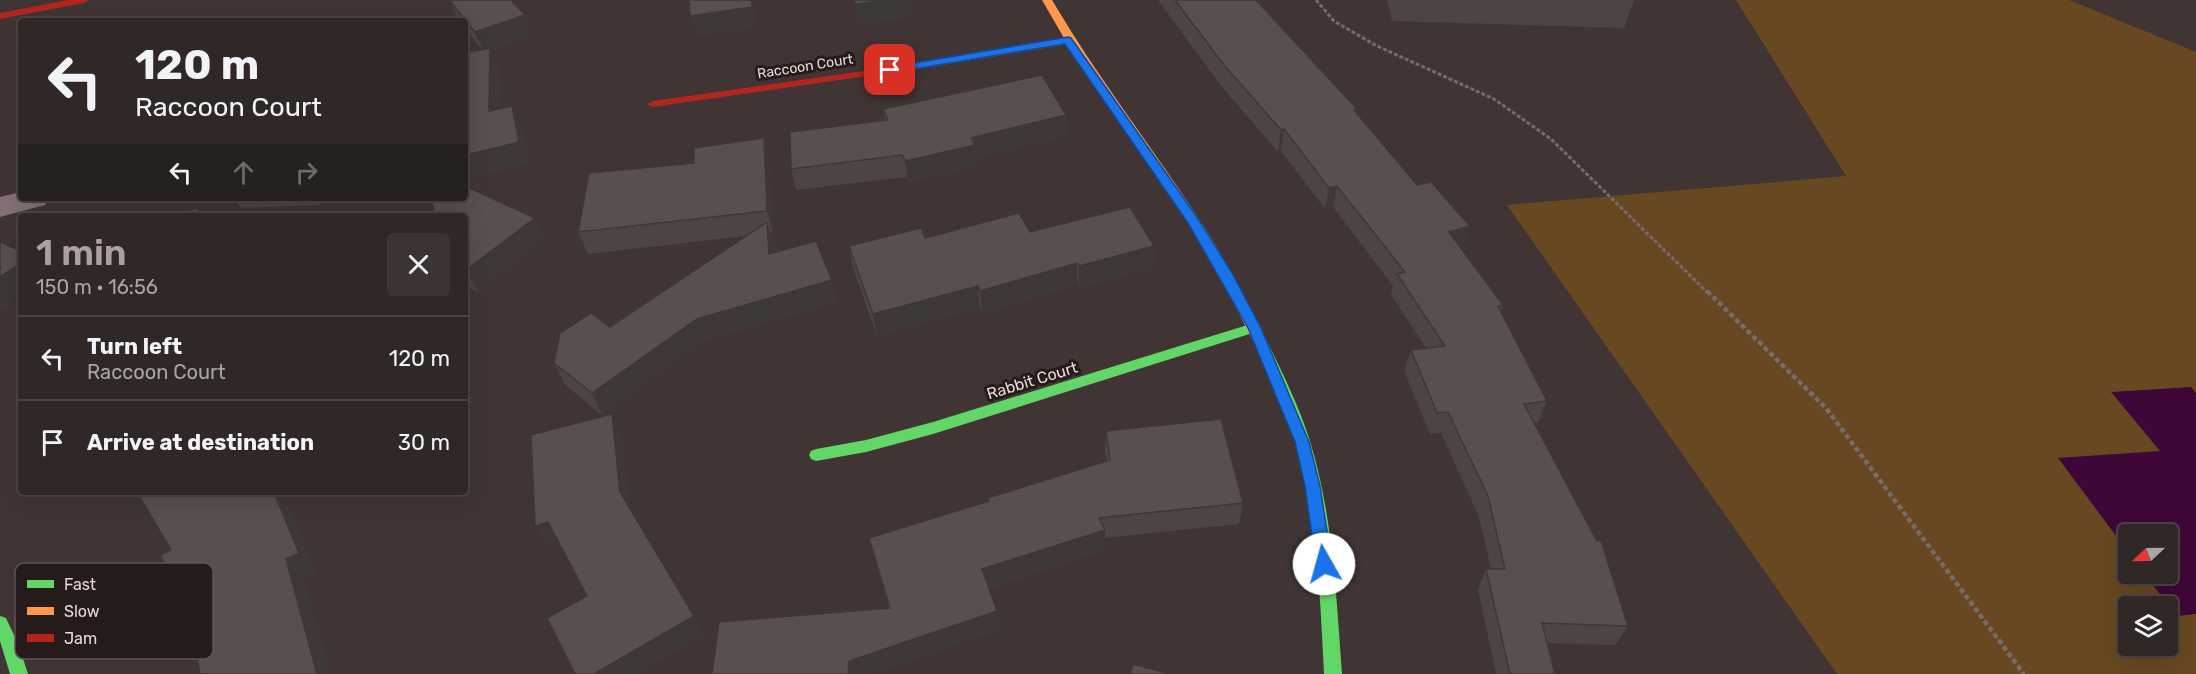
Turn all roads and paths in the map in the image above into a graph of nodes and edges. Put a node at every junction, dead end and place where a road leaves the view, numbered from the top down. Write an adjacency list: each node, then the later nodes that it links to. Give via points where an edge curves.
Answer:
1 (84, 0): 4 (street)
2 (1047, 0): 5 (street)
3 (1316, 0): 14 (path, via 1334,21 1375,45 1494,99 1551,139 1826,408)
4 (0, 16)
5 (1068, 40): 6 (street, Raccoon Court, via 798,85); 9 (street, via 1193,220)
6 (653, 104)
7 (23, 201): 8 (street)
8 (0, 207)
9 (1254, 328): 10 (street, Rabbit Court, via 933,428); 13 (street, via 1302,442 1327,587)
10 (816, 455)
11 (0, 623): 12 (street)
12 (19, 674)
13 (1333, 674)
14 (2024, 674)

